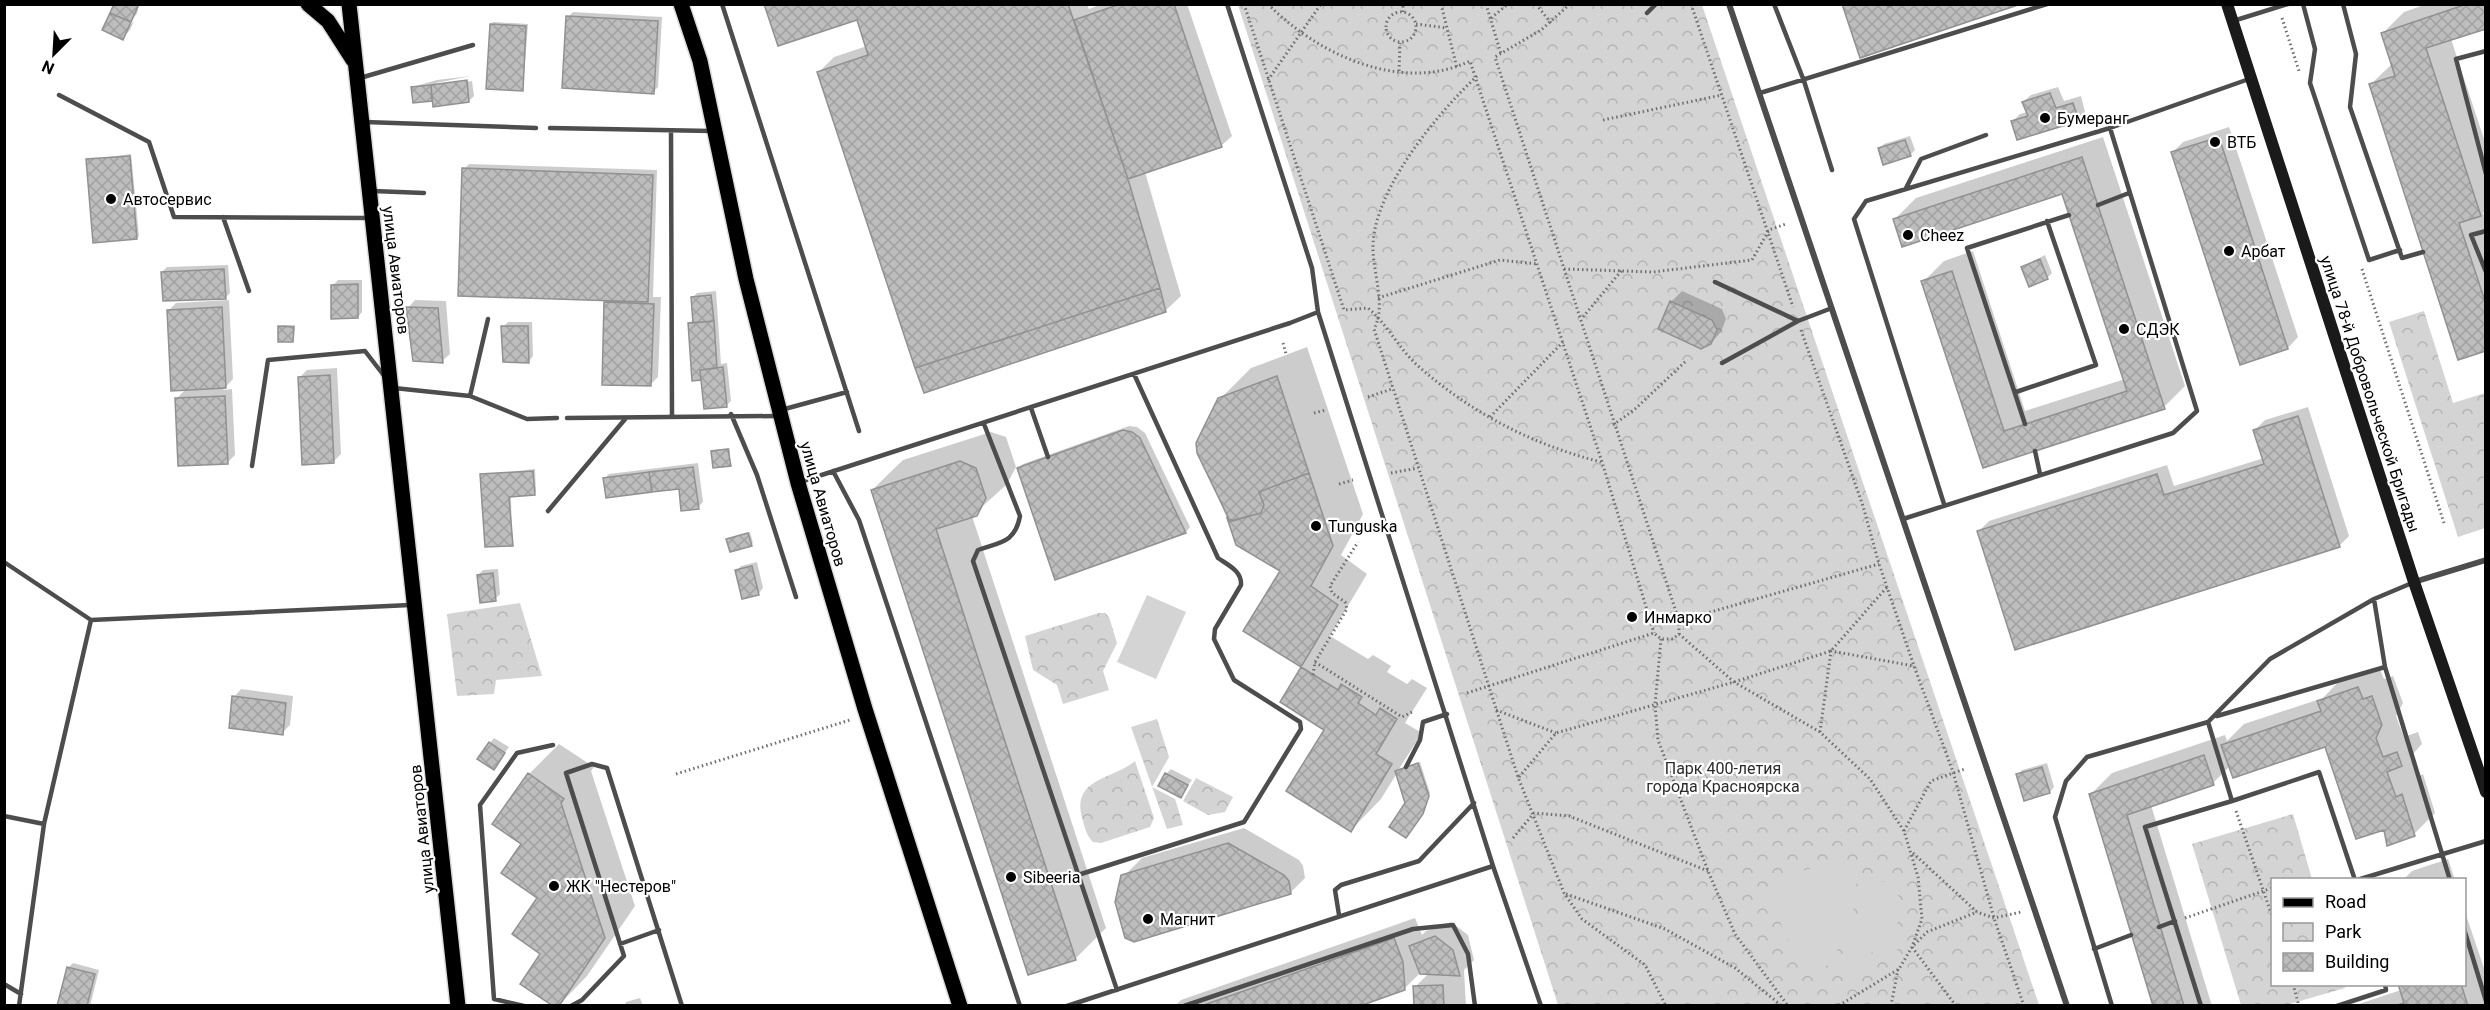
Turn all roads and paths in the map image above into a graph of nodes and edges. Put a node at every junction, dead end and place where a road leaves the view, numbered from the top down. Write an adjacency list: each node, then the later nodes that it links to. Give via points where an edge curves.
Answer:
1 (308, 4): 36 (main road, via 328,21)
2 (349, 4): 36 (main road, улица Авиаторов)
3 (681, 4): 52 (main road, улица Авиаторов, via 700,61)
4 (722, 4): 94 (lane)
5 (1227, 4): 81 (lane, via 1312,268)
6 (1244, 4): 42 (path)
7 (1268, 4): 31 (path)
8 (1321, 4): 31 (path)
9 (1403, 4): 24 (path)
10 (1441, 4): 30 (path)
11 (1486, 4): 26 (path)
12 (1508, 4): 26 (path)
13 (1536, 4): 28 (path)
14 (1570, 4): 28 (path)
15 (1656, 4): 25 (lane)
16 (1691, 4): 46 (path)
17 (1729, 4): 44 (street)
18 (1774, 4): 43 (lane)
19 (2047, 4): 43 (lane)
20 (2227, 4): 27 (street, улица 78-й Добровольческой Бригады)
21 (2288, 4): 27 (lane)
22 (2303, 4): 71 (lane, via 2316,49 2310,83 2368,260)
23 (2343, 4): 71 (lane, via 2356,54 2350,107)
24 (1403, 12): 29 (path, via 1412,16); 32 (path, via 1393,15 1386,29 1390,38)
25 (1647, 13)
26 (1490, 19): 35 (path)
27 (2233, 21): 41 (street, улица 78-й Добровольческой Бригады)
28 (1551, 23): 35 (path)
29 (1416, 24): 30 (path); 32 (path, via 1413,38)
30 (1447, 28): 37 (path)
31 (1300, 34): 38 (path, via 1341,56); 42 (path)
32 (1400, 42): 38 (path)
33 (473, 45): 40 (lane)
34 (2486, 51): 56 (lane, via 2456,59)
35 (1501, 54): 74 (path, via 1495,57)
36 (354, 61): 40 (main road, улица Авиаторов)
37 (1457, 68): 38 (path); 39 (path, via 1470,61)
38 (1399, 71)
39 (1477, 76): 73 (path); 79 (path, via 1435,118 1380,213 1373,244)
40 (356, 79): 48 (main road, улица Авиаторов)
41 (2251, 79): 51 (lane); 130 (street, улица 78-й Добровольческой Бригады)
42 (1268, 80): 82 (path, via 1344,310 1368,308)
43 (1803, 81): 44 (lane); 55 (lane)
44 (1760, 93): 80 (street)
45 (59, 95): 63 (lane, via 149,142 174,217)
46 (1722, 95): 47 (path); 67 (path)
47 (1603, 120)
48 (360, 122): 49 (lane); 58 (main road, улица Авиаторов)
49 (536, 128)
50 (550, 128): 53 (lane)
51 (2110, 128): 57 (lane); 60 (lane)
52 (714, 131): 53 (lane); 100 (main road, улица Авиаторов)
53 (670, 132): 103 (lane)
54 (1986, 135): 57 (lane, via 1921,159)
55 (1832, 170)
56 (2486, 174)
57 (1906, 188): 123 (lane, via 1866,201 1854,219)
58 (367, 191): 59 (lane); 64 (main road, улица Авиаторов)
59 (424, 193)
60 (2129, 193): 61 (lane); 119 (lane, via 2197,411 2173,433)
61 (2098, 205)
62 (2069, 215): 65 (lane)
63 (223, 217): 64 (lane); 78 (lane)
64 (371, 218): 92 (main road, улица Авиаторов)
65 (2047, 221): 95 (lane, via 1967,248); 95 (lane, via 2096,365)
66 (1786, 224): 67 (path)
67 (1769, 230): 75 (path, via 1752,260 1653,272); 85 (path)
68 (2486, 231): 69 (lane)
69 (2471, 235): 70 (lane); 76 (lane)
70 (2463, 237)
71 (2400, 250): 72 (lane, via 2402,258)
72 (2423, 252)
73 (1538, 264): 79 (path, via 1500,260); 86 (path)
74 (1564, 268): 75 (path); 83 (path)
75 (1622, 270): 83 (path)
76 (2486, 272)
77 (1715, 282): 85 (lane)
78 (249, 291)
79 (1378, 298): 82 (path)
80 (1832, 308): 85 (lane); 125 (street)
81 (1318, 312): 91 (lane); 151 (lane)
82 (1380, 318): 93 (path, via 1374,329); 104 (path, via 1415,363)
83 (1582, 318): 109 (path)
84 (488, 319): 96 (lane)
85 (1798, 321): 90 (lane); 129 (path, via 1863,506)
86 (1563, 342): 104 (path); 114 (path)
87 (1282, 343): 88 (path)
88 (1286, 354)
89 (1688, 360): 109 (path)
90 (1722, 363)
91 (1134, 374): 98 (lane); 176 (lane, via 1218,558 1241,578 1241,585 1215,629 1214,639 1234,680 1300,722 1301,729 1244,822)
92 (392, 387): 96 (lane); 115 (lane, via 365,351 268,360); 134 (main road, улица Авиаторов)
93 (1392, 389): 97 (path); 116 (path)
94 (847, 392): 100 (lane); 111 (lane)
95 (2016, 392): 110 (lane)
96 (470, 396): 105 (lane, via 526,418)
97 (1368, 397)
98 (1031, 408): 108 (lane); 113 (lane)
99 (1326, 410): 101 (path)
100 (779, 413): 102 (lane); 121 (main road, улица Авиаторов)
101 (1314, 413)
102 (731, 414): 103 (lane); 132 (lane, via 757,475)
103 (672, 417): 107 (lane)
104 (1490, 417): 114 (path, via 1558,451)
105 (557, 418)
106 (567, 418): 107 (lane)
107 (626, 418): 124 (lane)
108 (984, 424): 117 (lane); 176 (lane, via 1020,516 1017,531 1009,539 978,550 973,561)
109 (1613, 424): 136 (path)
110 (2025, 424)
111 (859, 431)
112 (2035, 451): 119 (lane)
113 (1048, 457)
114 (1602, 462): 137 (path)
115 (252, 466)
116 (1418, 468): 118 (path); 146 (path)
117 (832, 471): 121 (lane); 210 (lane, via 859,520)
118 (1391, 473)
119 (2040, 474): 123 (lane)
120 (1353, 480): 122 (path)
121 (798, 483): 152 (main road, улица Авиаторов)
122 (1339, 484)
123 (1944, 504): 125 (lane)
124 (548, 512)
125 (1903, 519): 222 (street)
126 (1358, 542): 141 (path, via 1330,586 1347,609)
127 (2486, 560): 130 (street)
128 (4, 562): 135 (lane)
129 (1879, 564): 131 (path); 136 (path)
130 (2414, 582): 133 (lane); 163 (street, улица 78-й Добровольческой Бригады)
131 (1887, 587): 140 (path); 142 (path)
132 (795, 597)
133 (2374, 599): 143 (lane); 153 (lane, via 2270,658)
134 (416, 605): 135 (lane); 205 (main road, улица Авиаторов)
135 (91, 620): 168 (lane)
136 (1679, 621): 138 (path)
137 (1654, 633): 139 (path); 146 (path)
138 (1678, 634): 139 (path, via 1673,639); 145 (path)
139 (1661, 639): 148 (path)
140 (1831, 651): 142 (path); 145 (path); 155 (path)
141 (1315, 662): 144 (path); 150 (path, via 1402,717)
142 (1914, 666): 160 (path)
143 (2385, 667): 153 (lane); 173 (lane)
144 (1313, 675)
145 (1734, 682): 148 (path); 155 (path)
146 (1488, 687): 147 (path); 149 (path)
147 (1467, 693)
148 (1655, 705): 156 (path); 175 (path, via 1658,741)
149 (1496, 710): 156 (path); 162 (path)
150 (1412, 712)
151 (1447, 714): 158 (lane, via 1423,722 1420,740); 165 (lane)
152 (867, 715): 161 (path); 209 (main road, улица Авиаторов)
153 (2216, 717): 154 (lane)
154 (2208, 722): 164 (lane); 195 (lane, via 2087,757 2066,781 2055,818)
155 (1820, 732): 169 (path, via 1870,779)
156 (1556, 733): 162 (path)
157 (553, 745): 206 (lane, via 517,753 480,805 494,999)
158 (1406, 767)
159 (1965, 769): 160 (path)
160 (1953, 772): 169 (path, via 1931,781); 187 (path)
161 (676, 774)
162 (1518, 777): 166 (path)
163 (2485, 789)
164 (2232, 801): 177 (lane, via 2319,772); 181 (path); 188 (lane, via 2145,827)
165 (1474, 803): 174 (lane); 186 (lane, via 1419,861 1341,885 1335,890)
166 (1534, 813): 170 (path); 175 (path, via 1569,816); 182 (path)
167 (4, 816): 168 (lane)
168 (44, 824): 201 (lane)
169 (1904, 831): 172 (path)
170 (1513, 838)
171 (2486, 842): 173 (lane)
172 (1911, 852): 183 (path); 194 (path, via 1922,919)
173 (2443, 856): 178 (lane); 179 (lane)
174 (1493, 866): 186 (lane); 214 (lane)
175 (1708, 871): 217 (path, via 1735,934)
176 (1078, 875): 200 (lane)
177 (2356, 878)
178 (2360, 878)
179 (2450, 878)
180 (2271, 888): 181 (path)
181 (2265, 889): 185 (path); 188 (path)
182 (1564, 893): 215 (path, via 1582,919 1646,965); 216 (path, via 1665,929 1735,968)
183 (1977, 912): 187 (path); 194 (path, via 1928,932)
184 (2022, 912): 187 (path)
185 (2271, 912)
186 (1339, 915): 200 (lane)
187 (1994, 918): 221 (path)
188 (2175, 921): 189 (lane); 224 (lane)
189 (2159, 927)
190 (659, 930): 193 (lane); 193 (lane, via 607,768 592,764 566,773); 208 (lane)
191 (2131, 935): 195 (lane)
192 (2466, 936): 202 (lane)
193 (620, 944): 203 (lane, via 624,956)
194 (1911, 947): 196 (path); 220 (path)
195 (2094, 949): 223 (lane)
196 (1899, 969): 218 (path); 219 (path)
197 (4, 984): 201 (lane)
198 (2294, 986): 225 (path)
199 (2385, 986): 226 (lane, via 2386,990)
200 (1117, 990): 211 (lane)
201 (21, 994): 204 (lane)
202 (2486, 1001)
203 (582, 1003): 207 (lane)
204 (19, 1005)
205 (458, 1005)
206 (524, 1005)
207 (571, 1005)
208 (682, 1005)
209 (960, 1005)
210 (1020, 1005)
211 (1067, 1005)
212 (1184, 1005): 213 (lane, via 1413,929 1454,925 1468,954)
213 (1475, 1005)
214 (1541, 1005)
215 (1666, 1005)
216 (1782, 1005)
217 (1788, 1005)
218 (1838, 1005)
219 (1891, 1005)
220 (1956, 1005)
221 (2024, 1005)
222 (2067, 1005)
223 (2112, 1005)
224 (2201, 1005)
225 (2299, 1005)
226 (2337, 1005)

